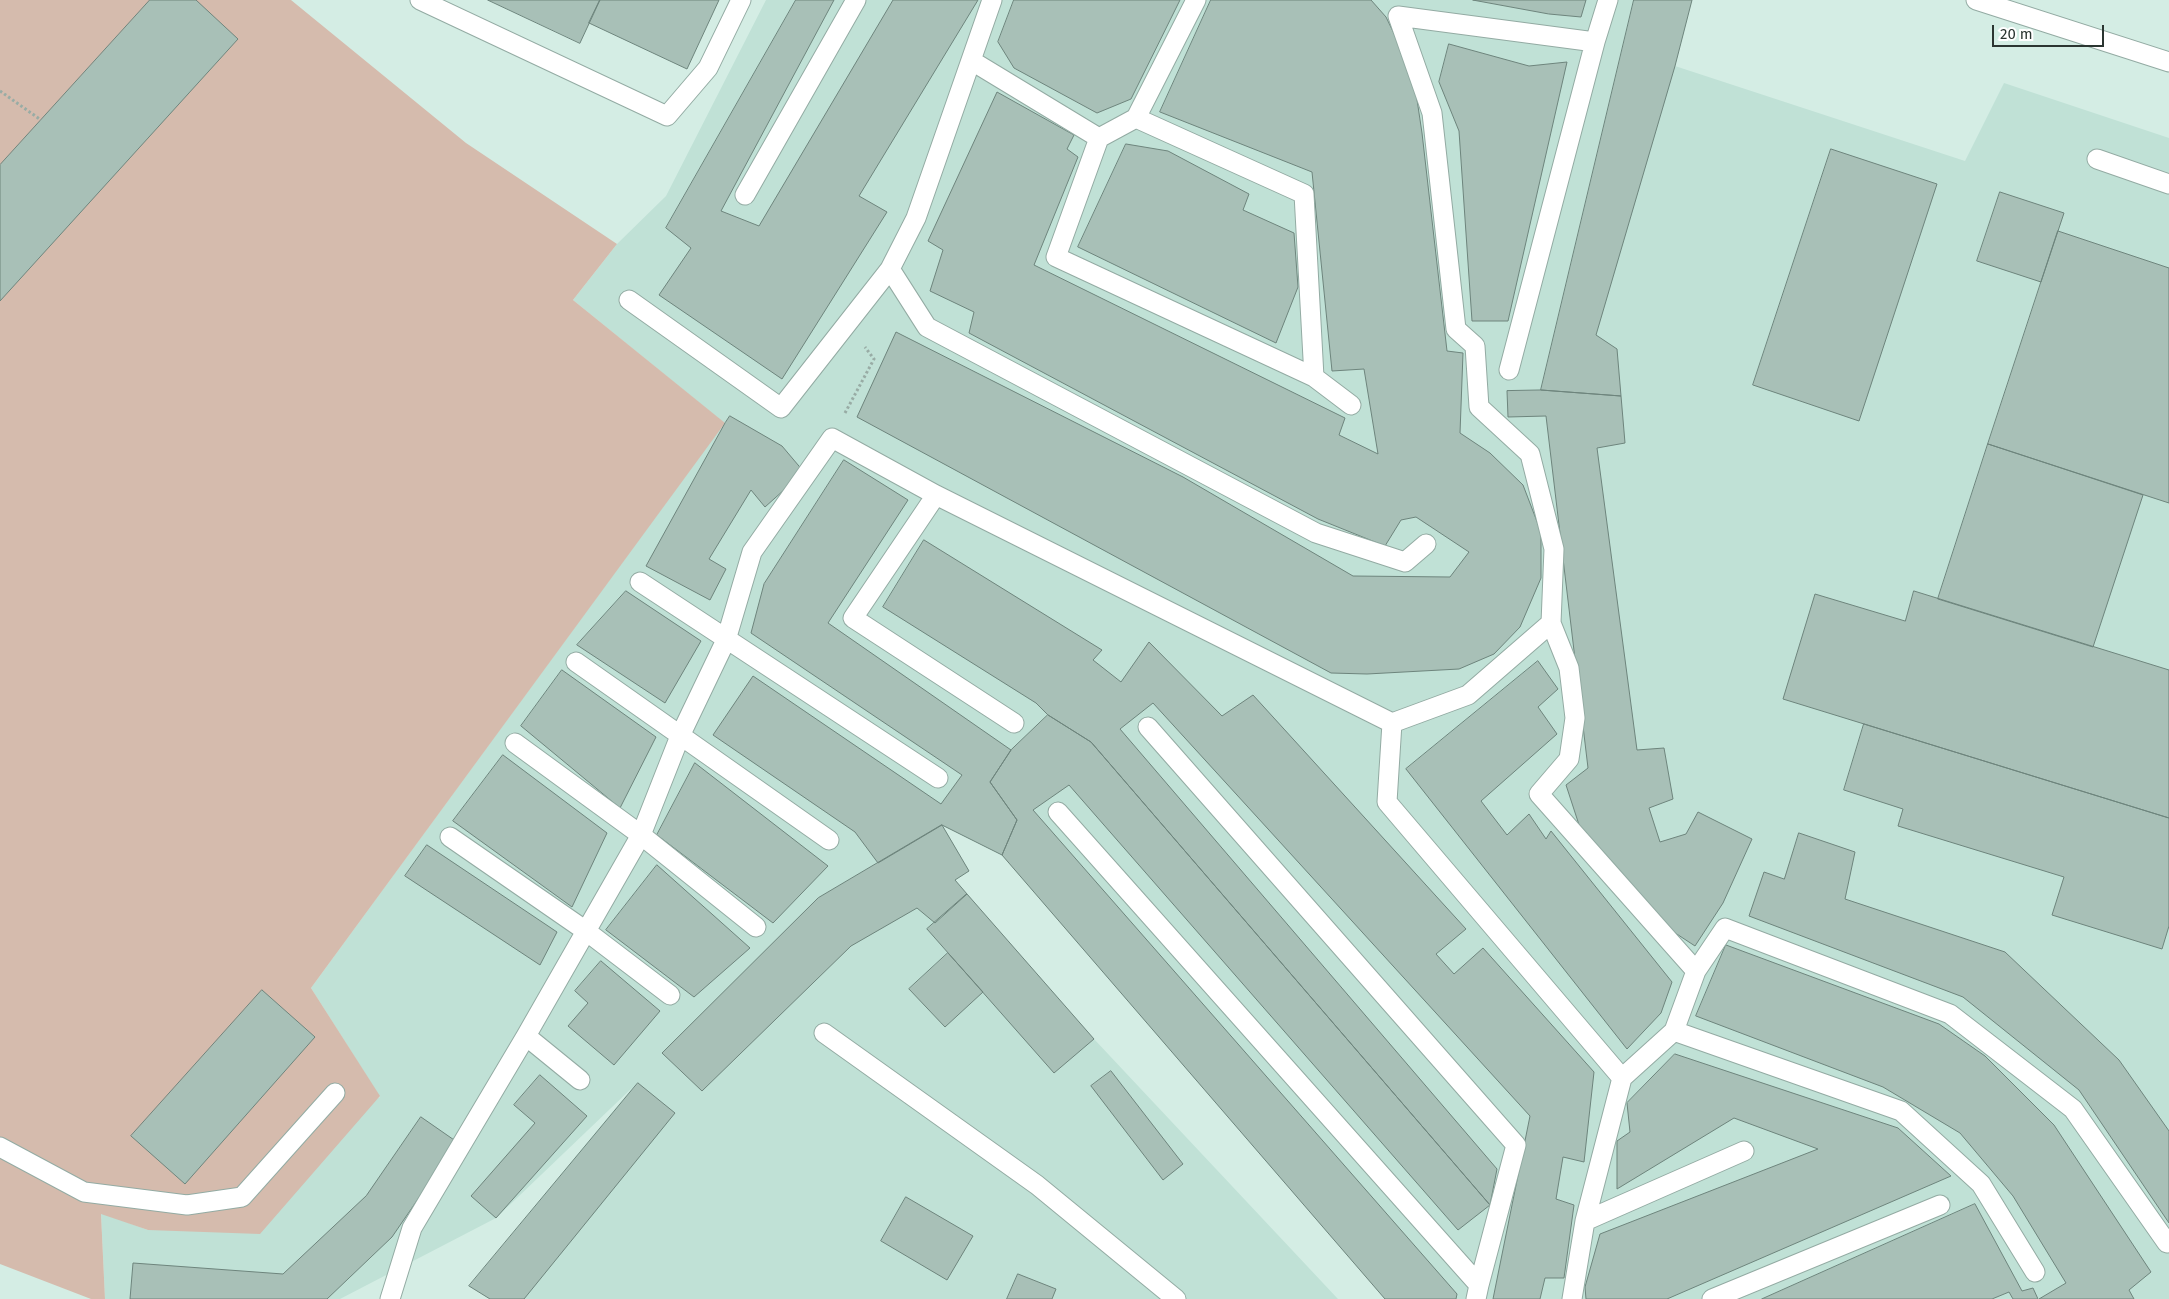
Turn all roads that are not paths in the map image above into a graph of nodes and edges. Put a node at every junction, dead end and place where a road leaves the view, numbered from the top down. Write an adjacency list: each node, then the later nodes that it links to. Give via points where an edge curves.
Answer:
1 (420, 0): 2 (lane, via 667,116 708,68)
2 (741, 0)
3 (856, 0): 15 (lane)
4 (992, 0): 9 (lane)
5 (1196, 0): 11 (lane)
6 (1608, 0): 8 (lane)
7 (1976, 0): 10 (lane)
8 (1595, 42): 18 (lane); 24 (lane, via 1398,16 1432,113 1456,329 1475,346 1479,407 1530,454 1554,549)
9 (972, 61): 12 (lane); 16 (lane, via 916,218)
10 (2169, 62)
11 (1136, 118): 12 (lane); 19 (lane, via 1304,194)
12 (1099, 138): 19 (lane, via 1056,257)
13 (2097, 159): 14 (lane)
14 (2169, 184)
15 (745, 195)
16 (890, 269): 17 (lane, via 781,408); 22 (lane, via 927,327 1316,532 1405,562)
17 (629, 300)
18 (1509, 370)
19 (1314, 377): 20 (lane)
20 (1351, 405)
21 (936, 495): 25 (lane, via 832,438 752,552); 27 (lane, via 854,618); 28 (lane)
22 (1426, 544)
23 (640, 582): 25 (lane)
24 (1551, 624): 28 (lane, via 1468,694); 39 (lane, via 1569,668 1576,718 1569,759 1539,794)
25 (726, 640): 30 (lane); 32 (lane)
26 (576, 662): 30 (lane)
27 (1014, 723)
28 (1392, 723): 44 (lane, via 1387,802)
29 (1148, 727): 53 (lane, via 1516,1145)
30 (680, 736): 34 (lane); 36 (lane)
31 (515, 743): 34 (lane)
32 (938, 778)
33 (1058, 812): 53 (lane)
34 (641, 835): 37 (lane); 38 (lane)
35 (450, 837): 38 (lane)
36 (829, 840)
37 (756, 928)
38 (586, 931): 40 (lane); 43 (lane)
39 (1696, 971): 41 (lane); 51 (lane, via 1725,928 1950,1014 2073,1109)
40 (670, 995)
41 (1674, 1031): 44 (lane); 52 (lane, via 1901,1111 1981,1184)
42 (824, 1033): 55 (lane, via 1037,1185)
43 (526, 1036): 45 (lane); 54 (lane, via 412,1228)
44 (1622, 1078): 50 (lane)
45 (580, 1080)
46 (335, 1093): 47 (lane, via 242,1197 187,1205 84,1192)
47 (0, 1146)
48 (1744, 1151): 50 (lane)
49 (1940, 1205): 57 (lane)
50 (1585, 1222): 56 (lane)
51 (2167, 1243)
52 (2035, 1272)
53 (1477, 1292)
54 (390, 1299)
55 (1176, 1299)
56 (1572, 1299)
57 (1712, 1299)

